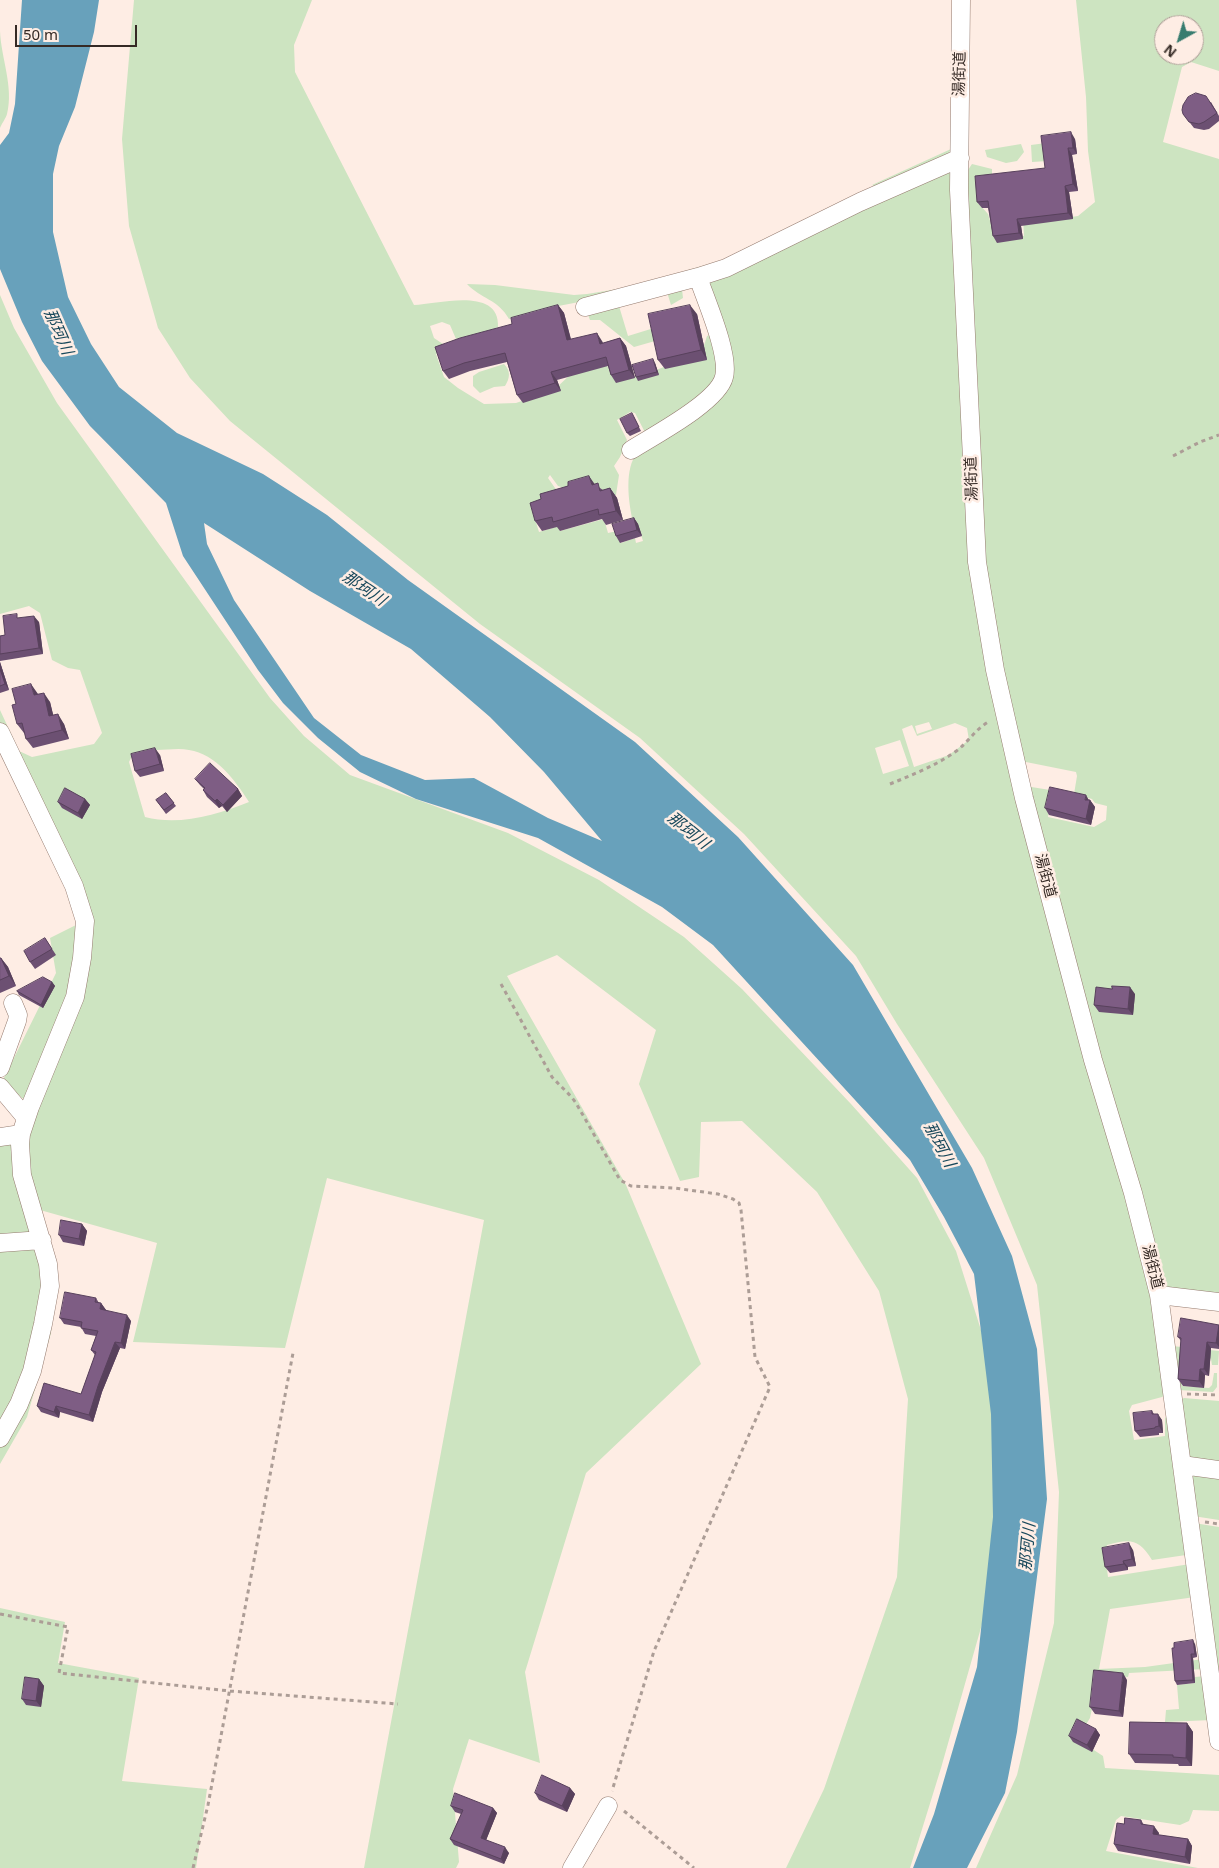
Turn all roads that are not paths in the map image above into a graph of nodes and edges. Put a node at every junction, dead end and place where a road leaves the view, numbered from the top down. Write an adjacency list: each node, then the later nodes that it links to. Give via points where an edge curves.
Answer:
1 (961, 0): 2 (street, 湯街道)
2 (960, 158): 3 (street, via 860,202 726,268); 14 (street, 湯街道, via 975,542 996,670 1024,798)
3 (698, 278): 4 (street); 5 (street, via 722,351 724,379 716,392 703,403)
4 (585, 307)
5 (631, 450)
6 (0, 732): 10 (street, via 74,886 85,921 75,997)
7 (13, 1003): 8 (street, via 17,1021)
8 (0, 1068)
9 (0, 1087): 10 (street)
10 (24, 1126): 11 (street); 12 (street, via 20,1144 22,1174)
11 (0, 1137)
12 (42, 1240): 13 (street); 16 (street, via 50,1286 43,1324 32,1371)
13 (0, 1243)
14 (1158, 1295): 15 (street); 17 (street, 湯街道)
15 (1219, 1302)
16 (0, 1438)
17 (1182, 1465): 18 (street); 19 (street, 湯街道)
18 (1219, 1470)
19 (1219, 1741)
20 (609, 1803): 21 (street)
21 (572, 1868)

